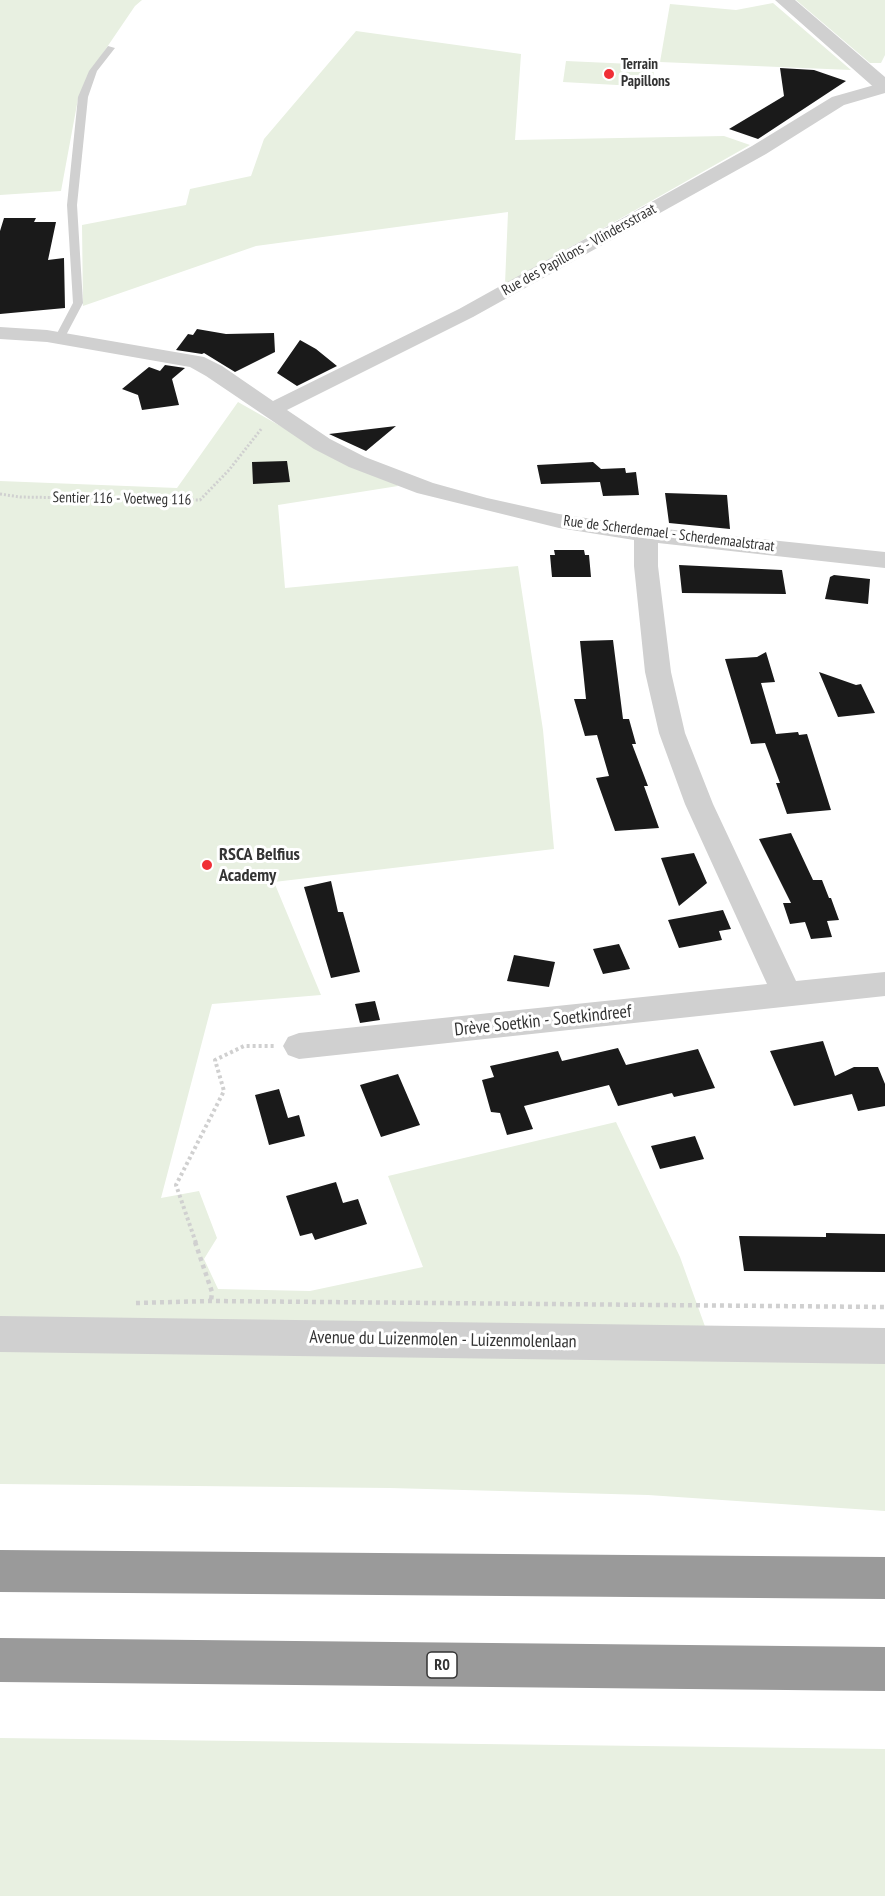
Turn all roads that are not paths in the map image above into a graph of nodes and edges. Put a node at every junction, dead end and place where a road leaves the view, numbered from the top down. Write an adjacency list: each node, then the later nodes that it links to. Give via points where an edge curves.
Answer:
1 (784, 0): 3 (street)
2 (111, 48): 6 (lane, via 93,71 82,97 72,205 78,303)
3 (877, 71): 4 (street)
4 (885, 87): 7 (street, Rue des Papillons - Vlindersstraat, via 838,101 466,313)
5 (0, 333): 6 (street, Rue de Scherdemael - Scherdemaalstraat)
6 (59, 339): 7 (street, Rue de Scherdemael - Scherdemaalstraat, via 196,362)
7 (274, 413): 8 (street, Rue de Scherdemael - Scherdemaalstraat, via 357,462 425,488 559,521)
8 (646, 534): 9 (street, Rue de Scherdemael - Scherdemaalstraat); 11 (street, via 658,672 672,734 699,804)
9 (885, 560)
10 (885, 984): 11 (street, Drève Soetkin - Soetkindreef)
11 (787, 995): 12 (street, Drève Soetkin - Soetkindreef)
12 (299, 1046)
13 (0, 1334): 14 (street, Avenue du Luizenmolen - Luizenmolenlaan)
14 (885, 1346)
15 (0, 1571): 16 (highway)
16 (885, 1578)
17 (0, 1660): 18 (highway, R0)
18 (885, 1669)

